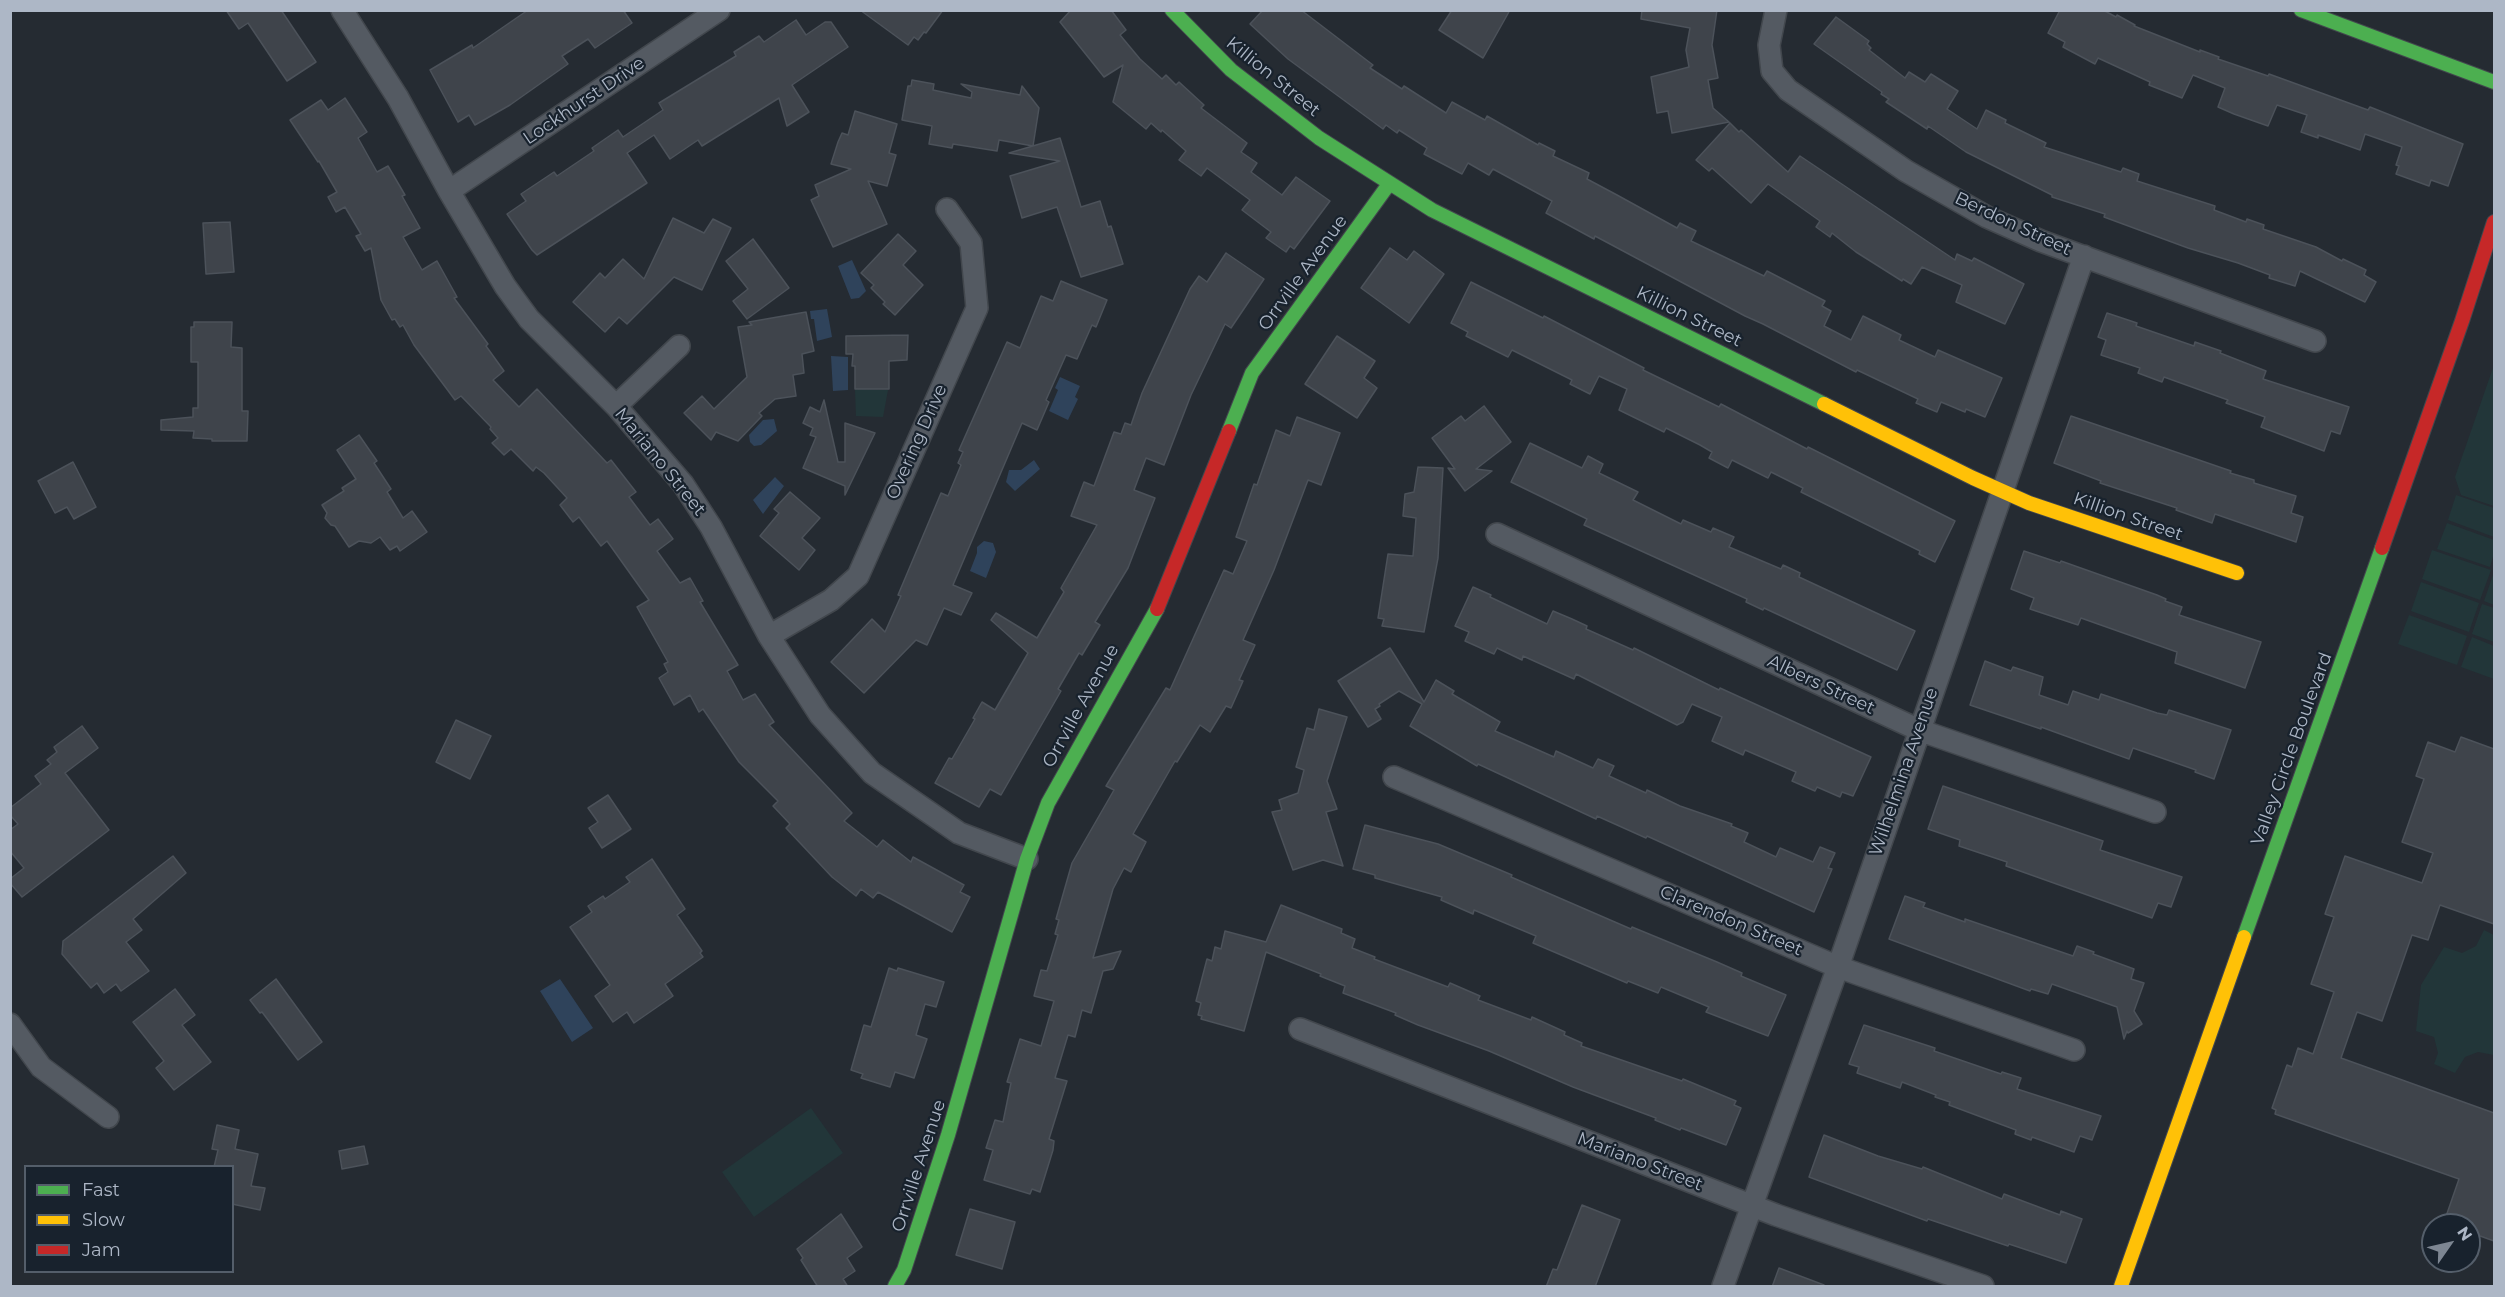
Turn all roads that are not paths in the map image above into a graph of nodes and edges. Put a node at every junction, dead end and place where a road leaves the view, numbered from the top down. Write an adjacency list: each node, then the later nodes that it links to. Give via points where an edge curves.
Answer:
1 (342, 10): 8 (street, Mariano Street, via 398,98)
2 (719, 10): 8 (street, Lockhurst Drive)
3 (1172, 10): 7 (street, Killion Street, via 1231,70 1319,138)
4 (1776, 10): 11 (street, Berdon Street, via 1769,45 1772,71 1788,90 1906,171 1987,217)
5 (2301, 10): 6 (street)
6 (2494, 82)
7 (1389, 184): 15 (street, Killion Street, via 1432,210); 22 (street, Orrville Avenue, via 1252,373 1156,610 1048,803)
8 (449, 191): 14 (street, Mariano Street, via 529,319)
9 (947, 209): 18 (street, Overing Drive, via 972,243 977,308 858,576 831,600)
10 (2494, 222): 32 (street, Valley Circle Boulevard)
11 (2084, 256): 12 (street, Berdon Street); 15 (street, Wilhelmina Avenue)
12 (2315, 341)
13 (679, 346): 14 (street)
14 (616, 406): 18 (street, Mariano Street, via 683,484 711,527)
15 (2002, 491): 17 (street, Killion Street); 19 (street, Wilhelmina Avenue)
16 (1497, 534): 19 (street, Albers Street)
17 (2237, 573)
18 (769, 636): 22 (street, Mariano Street, via 820,716 872,773 959,833)
19 (1919, 730): 21 (street, Albers Street); 23 (street, Wilhelmina Avenue)
20 (1394, 777): 23 (street, Clarendon Street)
21 (2155, 812)
22 (1027, 859): 29 (street, Orrville Avenue, via 948,1135)
23 (1838, 966): 26 (street, Clarendon Street); 28 (street, Wilhelmina Avenue)
24 (10, 1024): 27 (street, via 41,1066)
25 (1300, 1029): 28 (street, Mariano Street)
26 (2073, 1050)
27 (108, 1117)
28 (1753, 1205): 30 (street, Wilhelmina Avenue); 31 (street, Mariano Street)
29 (895, 1287)
30 (1723, 1287)
31 (1983, 1287)
32 (2121, 1287)

